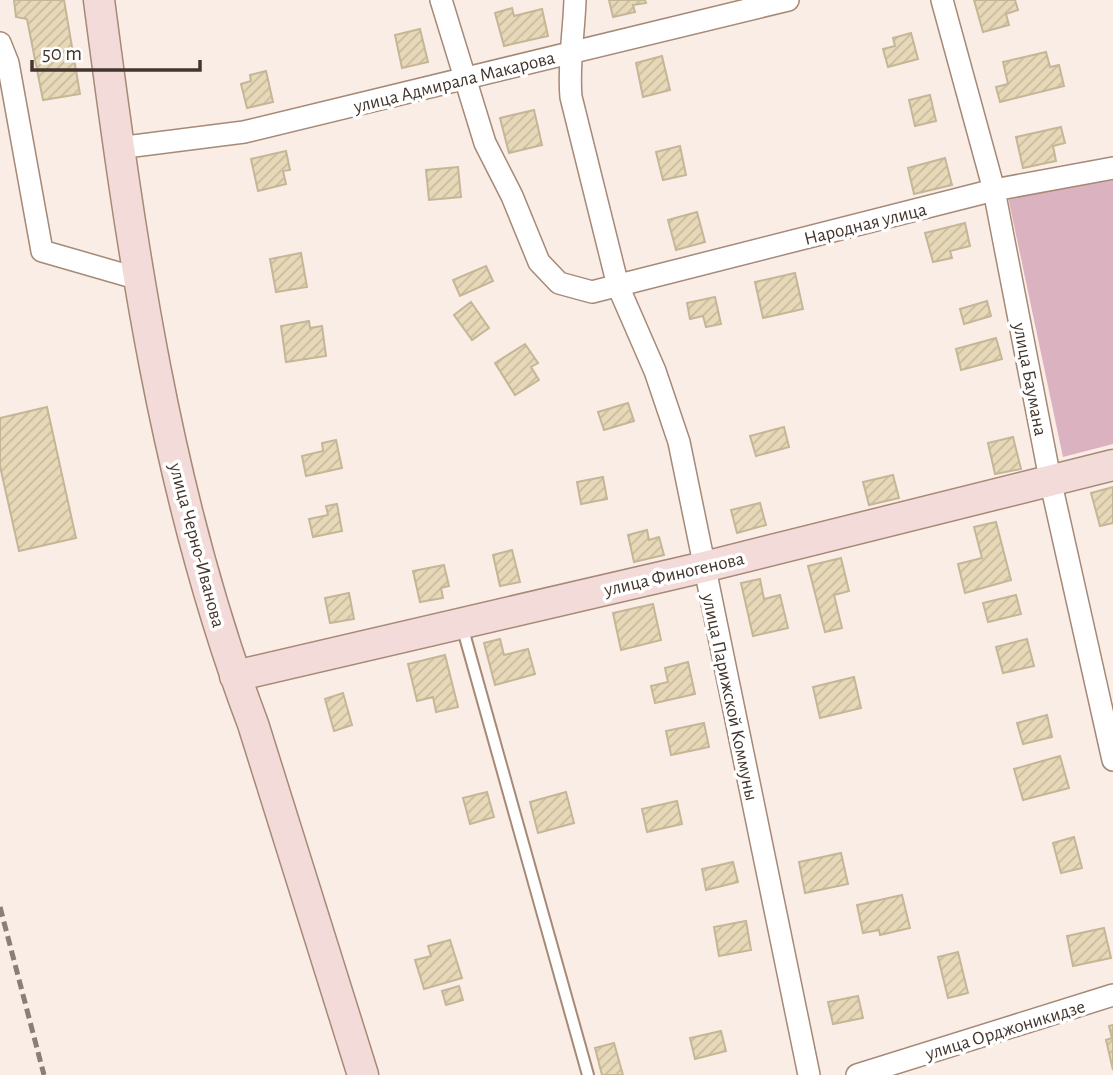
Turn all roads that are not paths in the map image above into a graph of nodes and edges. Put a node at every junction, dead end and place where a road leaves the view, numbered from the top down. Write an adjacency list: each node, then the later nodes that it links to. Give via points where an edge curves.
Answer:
1 (99, 0): 9 (main road, улица Черно-Иванова)
2 (441, 0): 8 (street)
3 (575, 0): 7 (street, улица Парижской Коммуны)
4 (788, 0): 7 (street, улица Адмирала Макарова)
5 (942, 0): 11 (street, улица Баумана)
6 (0, 43): 12 (street, via 8,63 42,251)
7 (574, 52): 8 (street, улица Адмирала Макарова); 13 (street, улица Парижской Коммуны, via 569,73 571,97)
8 (465, 80): 9 (street, улица Адмирала Макарова, via 244,132); 13 (street, via 493,163 539,262 559,283 575,289 593,292)
9 (118, 148): 12 (main road, улица Черно-Иванова)
10 (1113, 168): 11 (street, Народная улица)
11 (994, 190): 13 (street, Народная улица); 15 (street, улица Баумана)
12 (139, 279): 18 (main road, улица Черно-Иванова, via 173,455)
13 (618, 286): 16 (street, улица Парижской Коммуны, via 655,371 679,442)
14 (1113, 465): 15 (main road, улица Финогенова)
15 (1050, 480): 16 (main road, улица Финогенова); 19 (street, улица Баумана)
16 (704, 567): 17 (main road, улица Финогенова); 23 (street, улица Парижской Коммуны)
17 (462, 623): 18 (main road, улица Финогенова); 22 (lane)
18 (235, 676): 21 (main road, улица Черно-Иванова)
19 (1113, 760)
20 (1113, 995): 24 (street, улица Орджоникидзе)
21 (363, 1075)
22 (588, 1075)
23 (809, 1075)
24 (857, 1075)

